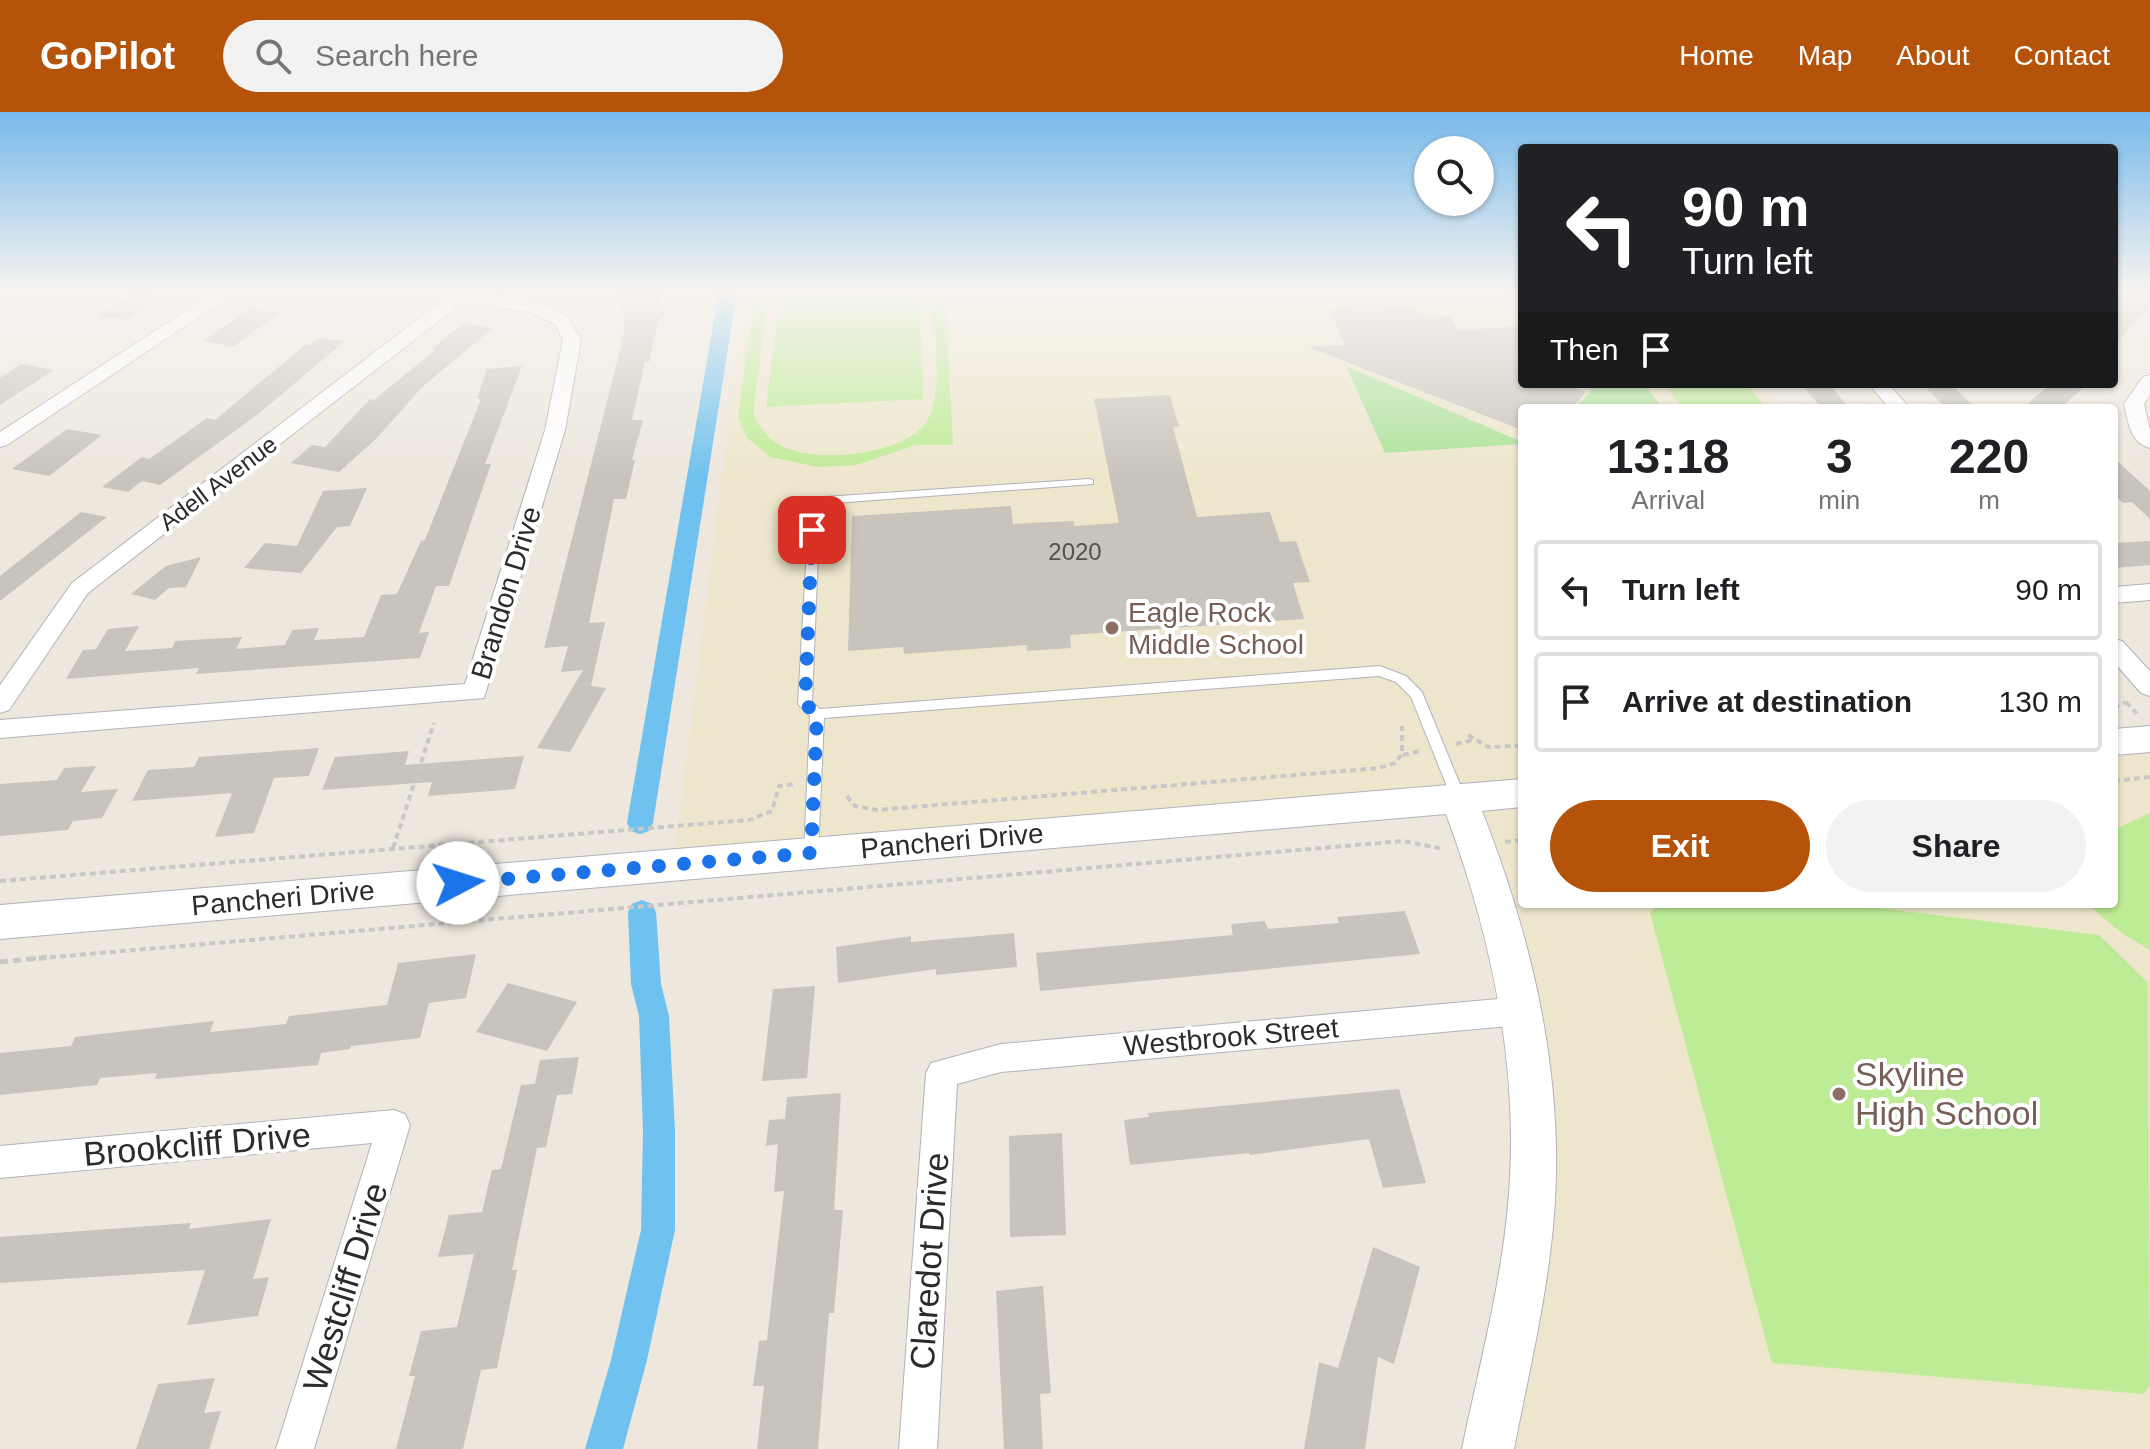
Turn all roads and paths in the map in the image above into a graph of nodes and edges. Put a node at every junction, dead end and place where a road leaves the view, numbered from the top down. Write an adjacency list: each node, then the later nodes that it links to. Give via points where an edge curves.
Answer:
1 (133, 353): 7 (street)
2 (386, 353): 14 (street, Adell Avenue, via 80,588)
3 (569, 353): 19 (street, Brandon Drive, via 555,430 475,692)
4 (2150, 381): 8 (street, via 2134,404 2139,429)
5 (1882, 388): 6 (street)
6 (1896, 404)
7 (0, 441)
8 (2150, 442)
9 (1089, 482): 16 (lane, via 814,501 805,704)
10 (2150, 592): 11 (street)
11 (2118, 595)
12 (2118, 654): 13 (street)
13 (2140, 692): 15 (path)
14 (0, 704)
15 (2118, 706)
16 (817, 714): 26 (lane); 29 (lane, via 1380,671 1401,679 1417,695)
17 (434, 723): 30 (path)
18 (1402, 726): 28 (path, via 1401,758 1379,768 877,810 855,806)
19 (0, 729)
20 (1468, 735): 23 (path, via 1488,747)
21 (2150, 739): 22 (street)
22 (2118, 742)
23 (1518, 746)
24 (2150, 777): 25 (path)
25 (2118, 781)
26 (814, 782): 30 (path, via 779,786 777,806 763,819); 32 (lane)
27 (1518, 793): 29 (street, Pancheri Drive)
28 (847, 796)
29 (1459, 799): 32 (street, Pancheri Drive); 36 (street, via 1478,845)
30 (393, 848): 33 (path)
31 (1428, 850): 35 (path, via 1403,841)
32 (811, 853): 34 (street, Pancheri Drive)
33 (0, 881)
34 (0, 922)
35 (0, 962)
36 (1520, 1011): 37 (street, Westbrook Street, via 1001,1058); 42 (street, via 1534,1178 1526,1253)
37 (942, 1073): 41 (street, Claredot Drive)
38 (394, 1125): 39 (street, Brookcliff Drive); 40 (street, Westcliff Drive)
39 (0, 1162)
40 (295, 1449)
41 (918, 1449)
42 (1488, 1449)

